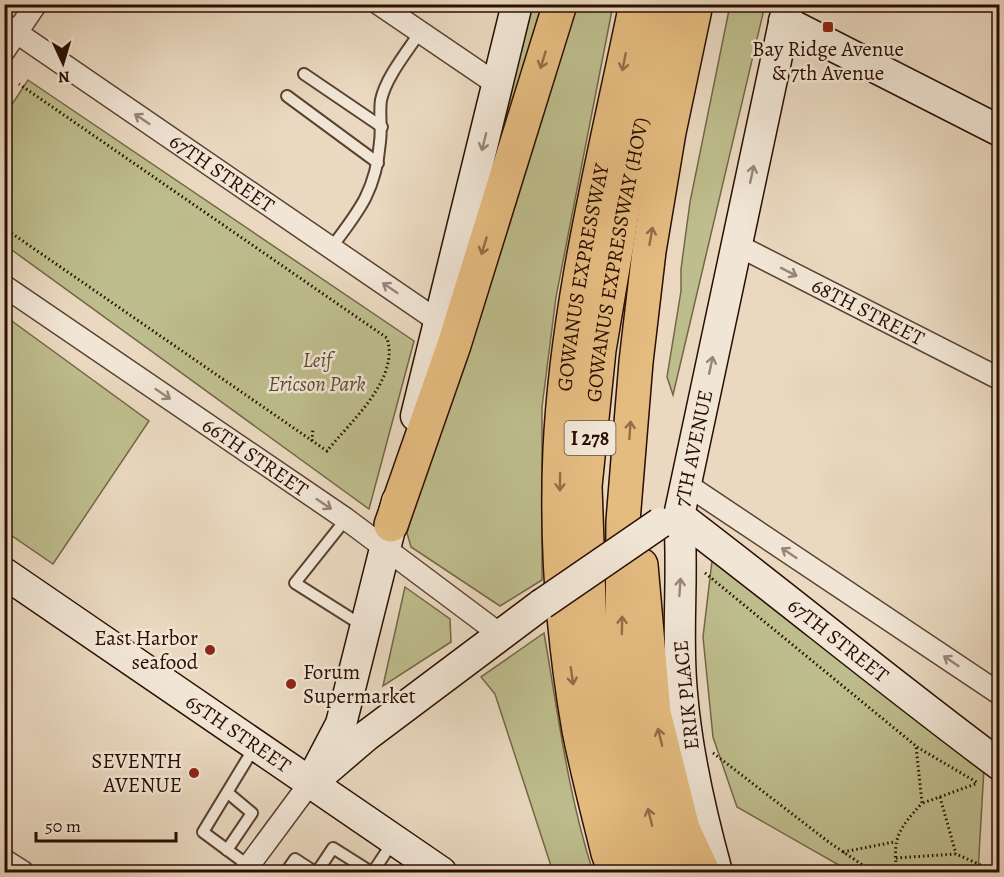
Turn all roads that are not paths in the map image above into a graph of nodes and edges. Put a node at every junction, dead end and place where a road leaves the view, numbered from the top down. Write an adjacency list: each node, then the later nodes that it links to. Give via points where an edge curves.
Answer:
1 (36, 4): 9 (street)
2 (379, 4): 10 (street)
3 (517, 4): 13 (main road, 7TH AVENUE)
4 (560, 4): 27 (highway, one-way to 27)
5 (636, 4): 45 (highway, GOWANUS EXPRESSWAY / I 278, one-way to 45, via 572,327 560,449 566,636 579,730)
6 (665, 4): 46 (highway, GOWANUS EXPRESSWAY (HOV) / I 278, via 601,339 585,486 590,630 629,840)
7 (696, 4): 26 (highway, I 278, one-way to 7, via 649,251)
8 (786, 13): 16 (main road); 18 (main road, 7TH AVENUE, one-way to 8)
9 (11, 29): 11 (street); 19 (street, 67TH STREET, one-way to 9)
10 (420, 32): 13 (street); 15 (lane, via 387,86 381,101)
11 (4, 51)
12 (304, 74): 15 (lane)
13 (498, 86): 21 (main road, 7TH AVENUE, one-way to 21)
14 (287, 96): 17 (lane)
15 (382, 127): 17 (lane)
16 (999, 131)
17 (378, 163): 19 (lane, via 365,200)
18 (737, 245): 22 (street, 68TH STREET, one-way to 22); 23 (main road, 7TH AVENUE, one-way to 18)
19 (331, 248): 21 (street, 67TH STREET, one-way to 19)
20 (4, 286): 24 (street, 66TH STREET, one-way to 24)
21 (438, 321): 27 (main road, 7TH AVENUE)
22 (999, 379)
23 (686, 484): 25 (main road, 7TH AVENUE); 31 (street, 67TH STREET, one-way to 23)
24 (346, 519): 27 (street, 66TH STREET); 29 (lane, via 295,583)
25 (670, 519): 30 (main road, 7TH AVENUE, bridge); 33 (main road, 67TH STREET); 49 (main road, ERIK PLACE, one-way to 25, via 698,801 682,694 678,608 682,555)
26 (623, 520): 47 (highway, I 278, one-way to 26, via 655,837 630,736 622,643); 48 (highway, one-way to 26, via 683,829 654,713 642,566)
27 (388, 537): 29 (main road, 7TH AVENUE); 30 (street, 66TH STREET)
28 (4, 573): 32 (main road, 65TH STREET)
29 (364, 627): 34 (main road, 7TH AVENUE, via 341,724)
30 (501, 635): 34 (main road, 7TH AVENUE)
31 (999, 694)
32 (255, 746): 34 (main road, 65TH STREET); 35 (lane)
33 (999, 765)
34 (310, 783): 36 (main road, 65TH STREET); 39 (street, 7TH AVENUE)
35 (228, 793): 37 (lane, via 252,813); 37 (lane, via 203,832)
36 (394, 840): 40 (main road, 65TH STREET); 44 (lane)
37 (227, 850): 39 (lane)
38 (4, 860): 41 (street)
39 (247, 869)
40 (429, 869)
41 (23, 873)
42 (286, 873): 43 (lane, via 295,859)
43 (316, 873): 44 (lane, via 333,848)
44 (372, 873)
45 (615, 873)
46 (642, 873)
47 (669, 873)
48 (703, 873)
49 (717, 873)

